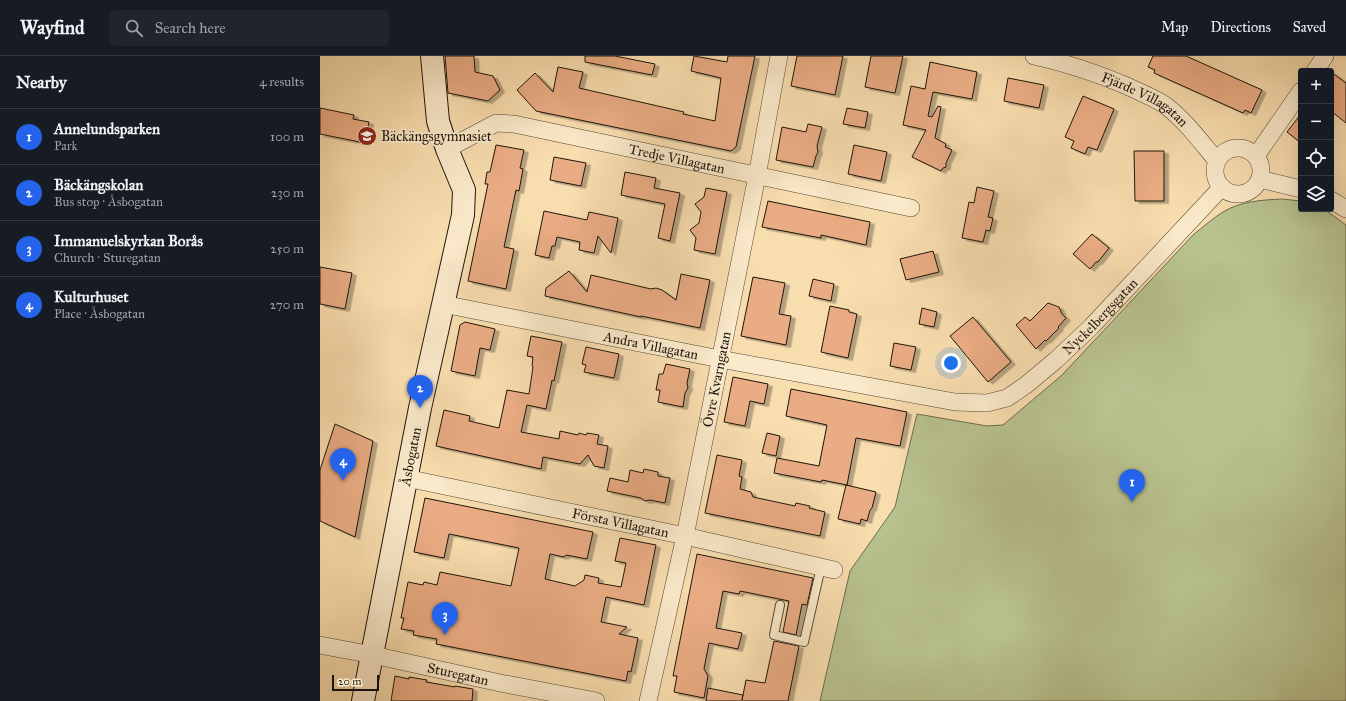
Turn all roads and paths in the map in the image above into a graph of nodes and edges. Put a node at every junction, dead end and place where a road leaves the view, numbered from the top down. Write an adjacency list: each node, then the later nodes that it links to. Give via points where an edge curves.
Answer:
1 (432, 56): 8 (street, Åsbogatan, via 438,121)
2 (779, 56): 10 (street, Övre Kvarngatan)
3 (1034, 56): 9 (street, Fjärde Villagatan, via 1097,74 1154,99 1179,118)
4 (1325, 56): 5 (street)
5 (1317, 68)
6 (1298, 95): 7 (street)
7 (1256, 156): 9 (street, via 1244,148 1236,148 1222,154); 11 (street, via 1261,167)
8 (451, 158): 10 (street, Tredje Villagatan, via 496,123 514,124); 17 (street, Åsbogatan, via 464,190 463,215)
9 (1217, 161): 12 (street, via 1215,175)
10 (757, 176): 15 (street, Tredje Villagatan); 18 (street, Övre Kvarngatan)
11 (1260, 179): 12 (street, via 1253,188 1242,193 1230,192); 13 (street)
12 (1222, 187): 19 (street, Nyckelbergsgatan, via 1091,327 1026,385 1007,398 987,403)
13 (1298, 188)
14 (1334, 202): 16 (street)
15 (911, 208)
16 (1346, 209)
17 (442, 304): 18 (street, Andra Villagatan); 20 (street, Åsbogatan)
18 (720, 359): 19 (street, Andra Villagatan); 21 (street, Övre Kvarngatan)
19 (955, 402)
20 (406, 478): 21 (street, Första Villagatan); 25 (street, Åsbogatan)
21 (685, 536): 22 (street, Första Villagatan); 28 (street, Övre Kvarngatan)
22 (828, 568): 23 (lane, via 804,642 774,635)
23 (780, 605)
24 (320, 645): 25 (street, Sturegatan)
25 (373, 655): 26 (street, Åsbogatan); 27 (street, Sturegatan)
26 (363, 701)
27 (596, 701)
28 (648, 701)

